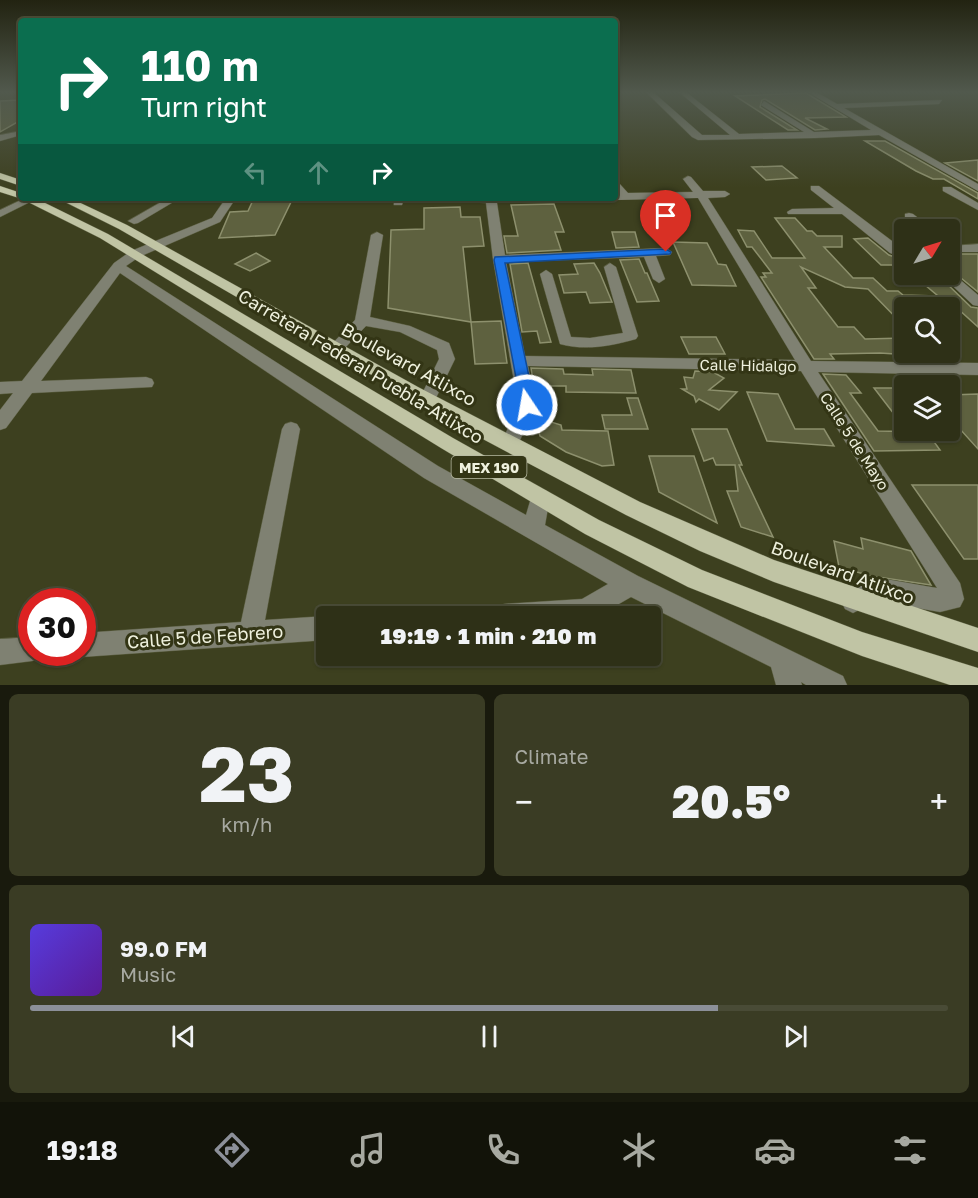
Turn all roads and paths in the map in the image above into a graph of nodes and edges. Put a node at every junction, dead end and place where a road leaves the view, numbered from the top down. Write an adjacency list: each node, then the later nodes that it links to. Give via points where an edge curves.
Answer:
1 (682, 124): 9 (street, via 694,135 709,139)
2 (722, 124): 9 (street)
3 (796, 124): 7 (street)
4 (869, 124): 5 (street)
5 (883, 132): 7 (street); 14 (street)
6 (18, 134): 8 (street)
7 (815, 136): 9 (street)
8 (0, 138)
9 (739, 138)
10 (0, 176): 16 (main road, MEX 190)
11 (688, 179): 20 (street, Calle 5 de Mayo)
12 (618, 188): 22 (street)
13 (815, 188): 31 (street)
14 (978, 188)
15 (0, 189): 18 (main road, Carretera Federal Puebla-Atlixco / MEX 190)
16 (18, 189)
17 (947, 189): 30 (street)
18 (18, 193)
19 (725, 194): 20 (street)
20 (701, 195): 22 (street); 58 (street, Calle 5 de Mayo)
21 (618, 198): 22 (street)
22 (626, 198)
23 (18, 200): 33 (street)
24 (38, 201): 44 (main road, Carretera Federal Puebla-Atlixco / MEX 190)
25 (70, 201): 36 (main road, Boulevard Atlixco / MEX 190)
26 (150, 201): 36 (street)
27 (170, 201): 36 (street)
28 (229, 201): 38 (street, via 216,220)
29 (490, 201): 45 (street)
30 (978, 207)
31 (846, 211): 32 (street); 41 (street)
32 (792, 212)
33 (0, 214)
34 (909, 216): 35 (street)
35 (913, 219)
36 (128, 224): 38 (main road, Boulevard Atlixco / MEX 190)
37 (377, 235): 52 (street)
38 (154, 245): 44 (street); 54 (main road, Boulevard Atlixco / MEX 190)
39 (960, 247): 40 (street)
40 (978, 248)
41 (894, 250)
42 (666, 252): 43 (street)
43 (649, 253): 45 (street); 49 (street)
44 (135, 254): 46 (street); 60 (main road, Carretera Federal Puebla-Atlixco / MEX 190)
45 (499, 260): 55 (street)
46 (118, 266): 62 (street); 69 (street, via 431,472)
47 (610, 267): 53 (street)
48 (546, 274): 53 (street, via 565,341 574,344)
49 (659, 279)
50 (959, 285): 51 (street)
51 (978, 302)
52 (362, 321): 54 (street); 64 (street, via 406,328 444,347 447,359)
53 (625, 337): 56 (street)
54 (337, 347): 57 (main road, Boulevard Atlixco / MEX 190)
55 (518, 361): 56 (street, Calle Hidalgo); 67 (street, via 527,405)
56 (633, 362): 58 (street, Calle Hidalgo)
57 (367, 364): 60 (main road); 64 (main road, Boulevard Atlixco / MEX 190)
58 (806, 366): 59 (street, Calle Hidalgo); 71 (street, Calle 5 de Mayo, via 952,591 952,598 940,600 874,589)
59 (978, 369)
60 (346, 381): 68 (main road, Carretera Federal Puebla-Atlixco / MEX 190)
61 (146, 383): 62 (street)
62 (25, 387): 63 (street); 65 (street)
63 (0, 388)
64 (428, 398): 67 (main road, Boulevard Atlixco / MEX 190)
65 (0, 423)
66 (291, 429): 74 (street)
67 (510, 444): 71 (main road, Boulevard Atlixco / MEX 190, via 710,545)
68 (540, 497): 69 (street); 80 (main road, Carretera Federal Puebla-Atlixco / MEX 190, via 696,579 862,644)
69 (534, 529): 70 (street)
70 (630, 584): 72 (street); 79 (street)
71 (853, 601): 75 (main road, Boulevard Atlixco / MEX 190)
72 (595, 606)
73 (316, 628): 74 (street, Calle 5 de Febrero)
74 (251, 632): 76 (street, Calle 5 de Febrero)
75 (978, 640)
76 (96, 644)
77 (18, 650): 78 (street)
78 (0, 652)
79 (786, 673): 81 (street)
80 (978, 681)
81 (834, 685)

